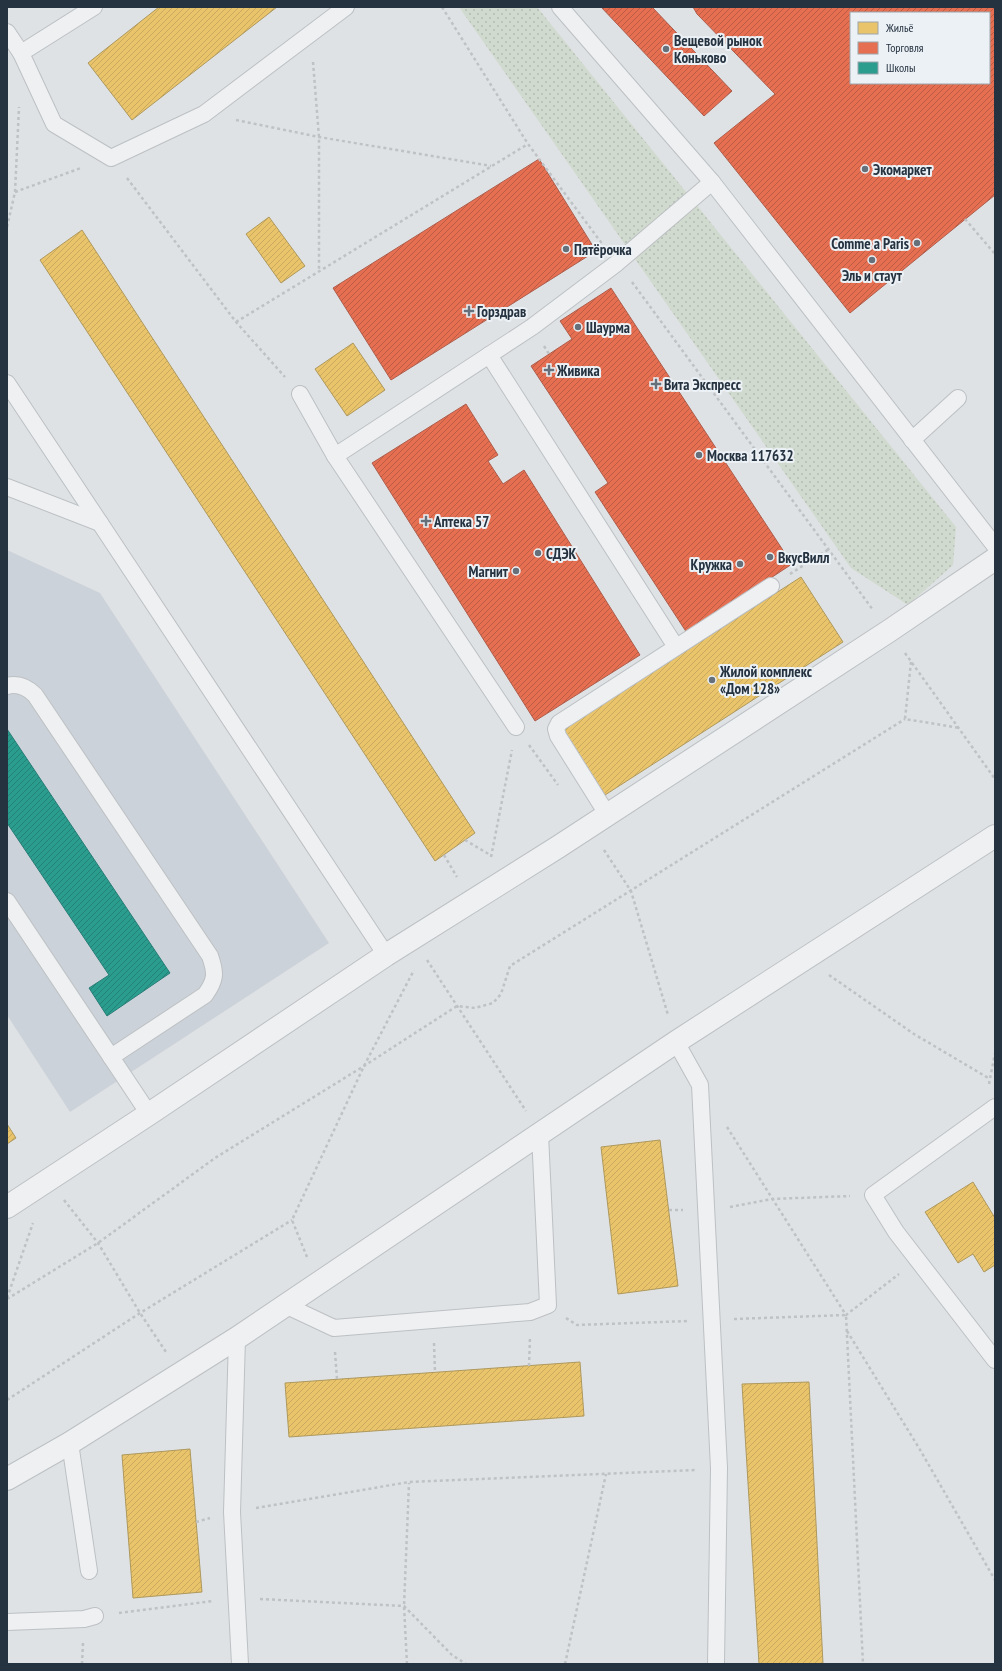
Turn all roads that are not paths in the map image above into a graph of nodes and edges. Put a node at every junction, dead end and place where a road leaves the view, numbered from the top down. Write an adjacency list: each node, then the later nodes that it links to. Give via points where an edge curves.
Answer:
1 (94, 7): 5 (lane)
2 (346, 7): 5 (lane, via 204,114 111,158 54,124)
3 (560, 7): 6 (lane)
4 (7, 32): 5 (lane)
5 (21, 54)
6 (712, 182): 7 (lane, via 617,263 532,327); 11 (lane)
7 (489, 355): 12 (lane); 18 (lane)
8 (7, 383): 14 (lane)
9 (300, 394): 12 (lane)
10 (958, 398): 11 (lane)
11 (912, 440): 15 (lane)
12 (335, 456): 20 (lane)
13 (7, 487): 14 (lane)
14 (100, 523): 24 (lane)
15 (995, 546)
16 (995, 558): 21 (street, via 889,631)
17 (771, 586): 18 (lane)
18 (676, 647): 21 (lane, via 562,720 557,726 558,736)
19 (7, 686): 26 (lane, via 14,684 29,688 35,694 206,950 215,970 212,985 205,994)
20 (516, 727)
21 (607, 814): 24 (street)
22 (995, 836): 25 (street)
23 (7, 900): 26 (lane)
24 (386, 955): 28 (street)
25 (676, 1042): 29 (street); 40 (lane, via 700,1085 719,1468)
26 (111, 1057): 28 (lane)
27 (995, 1107): 33 (lane, via 873,1195 896,1232)
28 (150, 1114): 30 (street)
29 (540, 1134): 31 (street); 31 (lane, via 548,1305 530,1312 334,1328)
30 (7, 1207)
31 (285, 1305): 32 (street)
32 (237, 1338): 34 (street); 39 (lane, via 232,1512)
33 (995, 1360)
34 (70, 1443): 35 (street); 36 (lane)
35 (7, 1479)
36 (89, 1571)
37 (95, 1616): 38 (lane, via 84,1619)
38 (7, 1622)
39 (240, 1664)
40 (716, 1664)

